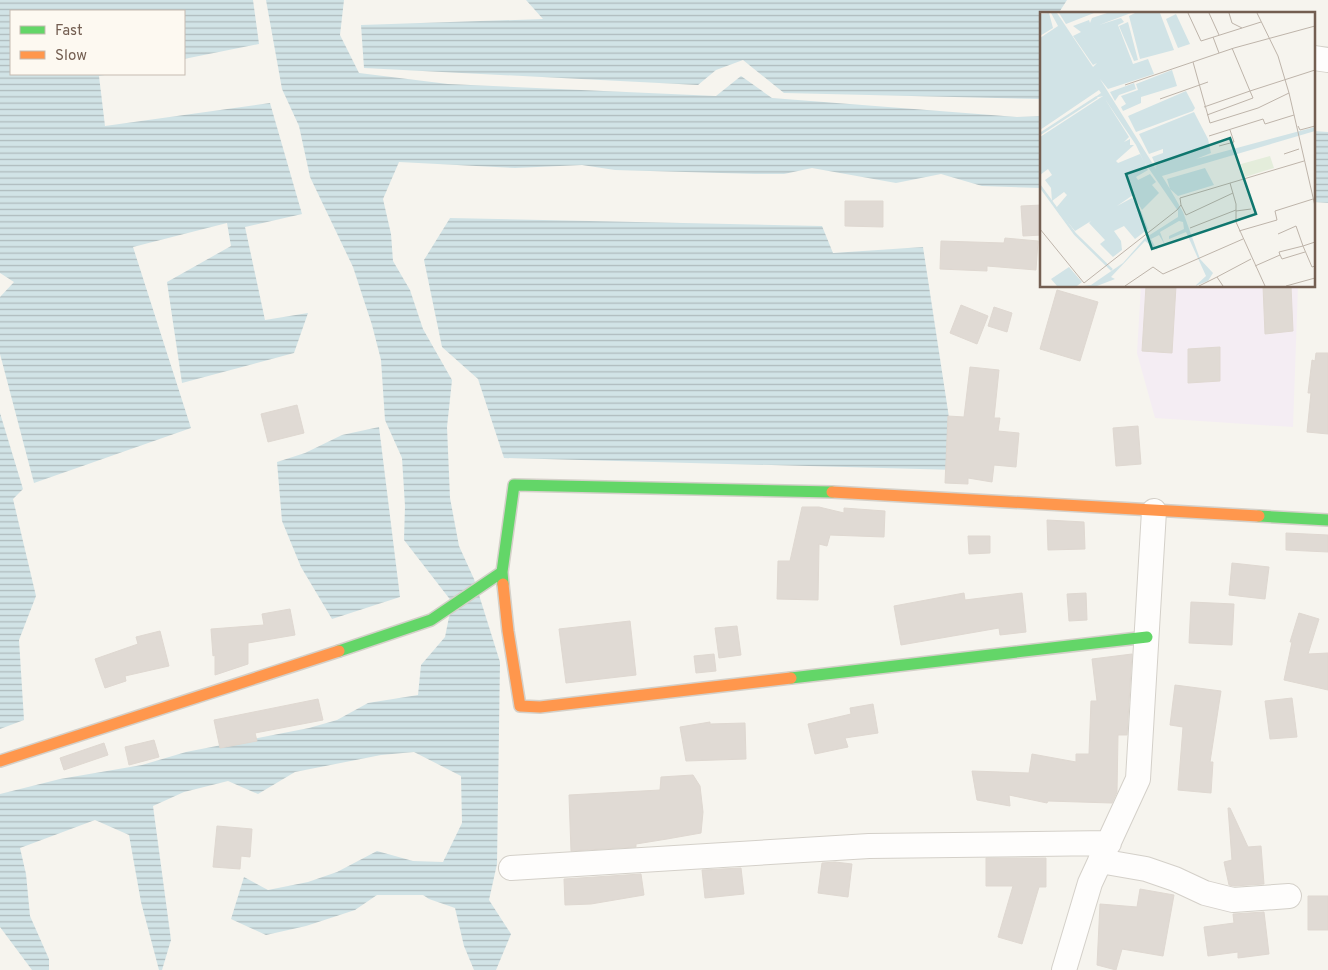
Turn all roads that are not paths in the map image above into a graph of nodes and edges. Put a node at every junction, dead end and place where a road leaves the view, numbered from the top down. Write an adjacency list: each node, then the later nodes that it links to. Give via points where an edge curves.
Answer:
1 (1154, 511): 2 (main road); 3 (main road, via 832,492 514,485); 4 (street)
2 (1328, 520)
3 (502, 572): 4 (main road, via 520,706 540,707); 5 (main road, via 431,620)
4 (1147, 637): 6 (street, via 1138,779)
5 (0, 761)
6 (1104, 852): 7 (street, via 869,846); 8 (street, via 1205,893 1233,900); 9 (street, via 1090,883)
7 (511, 868)
8 (1289, 896)
9 (1064, 970)

